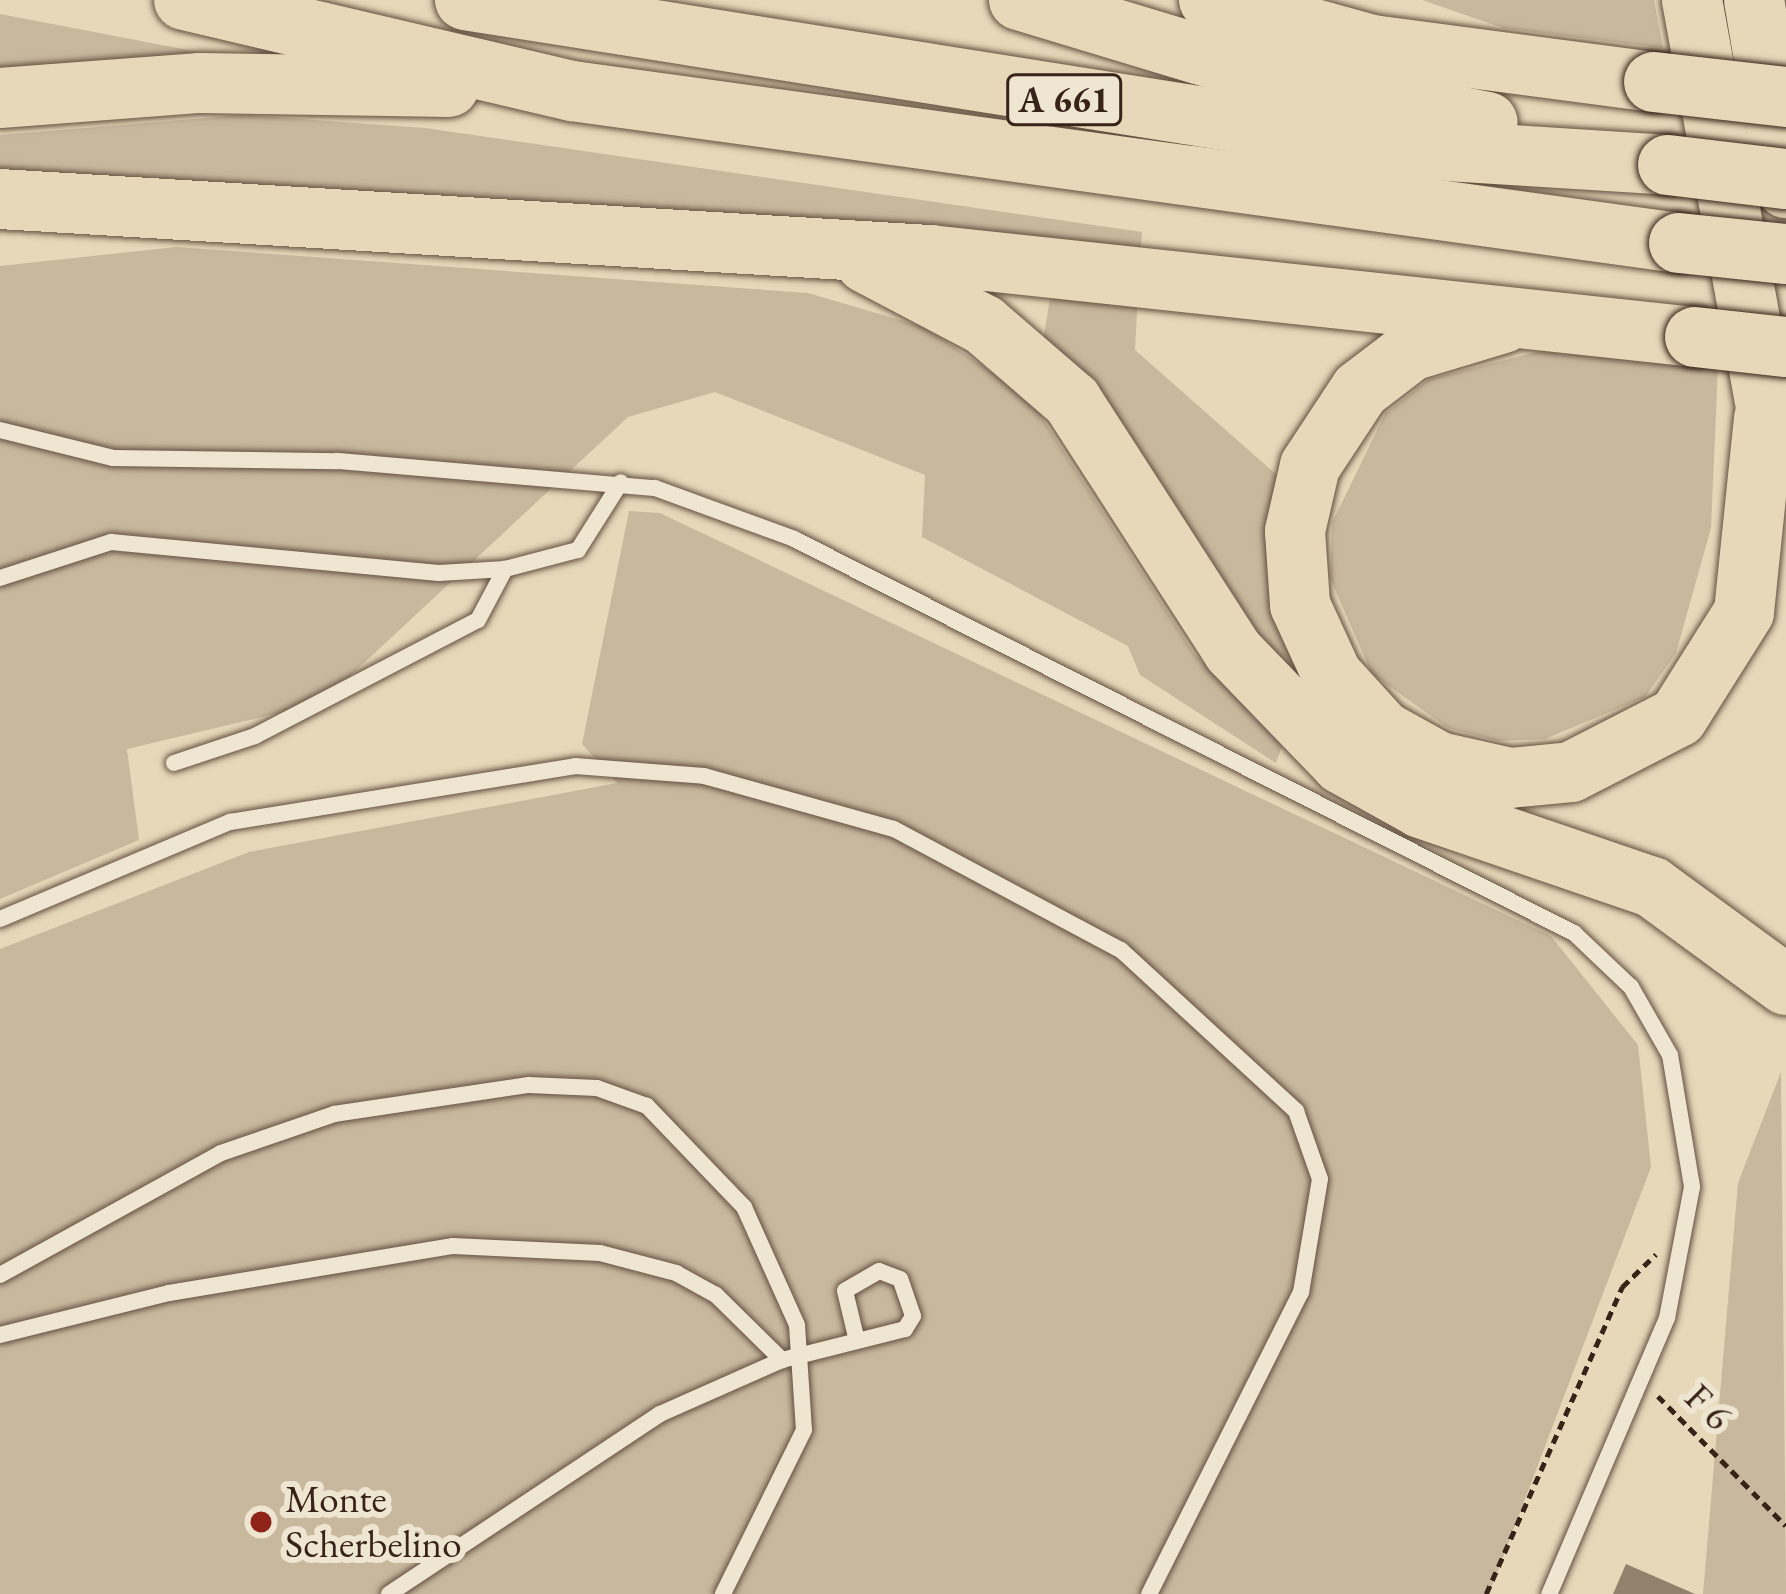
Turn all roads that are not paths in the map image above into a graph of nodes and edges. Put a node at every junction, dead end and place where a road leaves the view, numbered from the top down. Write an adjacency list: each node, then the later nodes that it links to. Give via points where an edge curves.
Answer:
1 (184, 0): 9 (highway, A 661)
2 (465, 0): 12 (highway, A 661, via 1402,148)
3 (1019, 0): 12 (highway, via 1304,86)
4 (1210, 0): 8 (highway)
5 (1307, 0): 8 (highway)
6 (1692, 0): 22 (highway)
7 (1754, 0): 14 (highway)
8 (1372, 45): 11 (highway, bridge)
9 (572, 91): 10 (highway, via 297,82); 19 (highway, A 661, bridge)
10 (24, 95)
11 (1786, 97)
12 (1668, 166): 13 (highway, A 661, bridge)
13 (1786, 179)
14 (1786, 188)
15 (0, 199): 16 (highway)
16 (145, 209): 17 (highway); 18 (highway)
17 (0, 235)
18 (834, 248): 20 (highway); 30 (highway, via 984,325 1072,401 1233,651 1342,764 1421,808 1652,887)
19 (1786, 254)
20 (1546, 317): 21 (highway, bridge); 22 (highway, via 1463,332 1383,368 1338,416 1303,490 1295,565 1312,640 1354,705 1439,762 1510,778 1571,772 1678,717 1744,612)
21 (1786, 346)
22 (1765, 418): 25 (highway)
23 (0, 430): 24 (lane, via 146,461 338,460)
24 (621, 482): 26 (lane, via 578,550); 38 (lane, via 794,539 1574,933 1631,987 1670,1055 1691,1148 1684,1256)
25 (1786, 491)
26 (505, 569): 27 (lane, via 439,573 111,542); 28 (lane, via 478,620 255,736)
27 (0, 578)
28 (174, 763)
29 (0, 919): 37 (lane, via 230,823 575,766 704,776 894,829 1121,950 1295,1111 1320,1179 1301,1292)
30 (1786, 985)
31 (0, 1275): 34 (lane, via 220,1153 334,1114 447,1090 597,1088 647,1106 710,1159 783,1286)
32 (0, 1335): 34 (lane, via 169,1293 453,1246 600,1253 676,1273 716,1294)
33 (857, 1341): 33 (lane, via 845,1291 879,1271 900,1279 913,1316 905,1329); 34 (lane)
34 (790, 1358): 35 (lane, via 660,1414); 36 (lane, via 804,1430)
35 (389, 1594)
36 (723, 1594)
37 (1149, 1594)
38 (1549, 1594)

